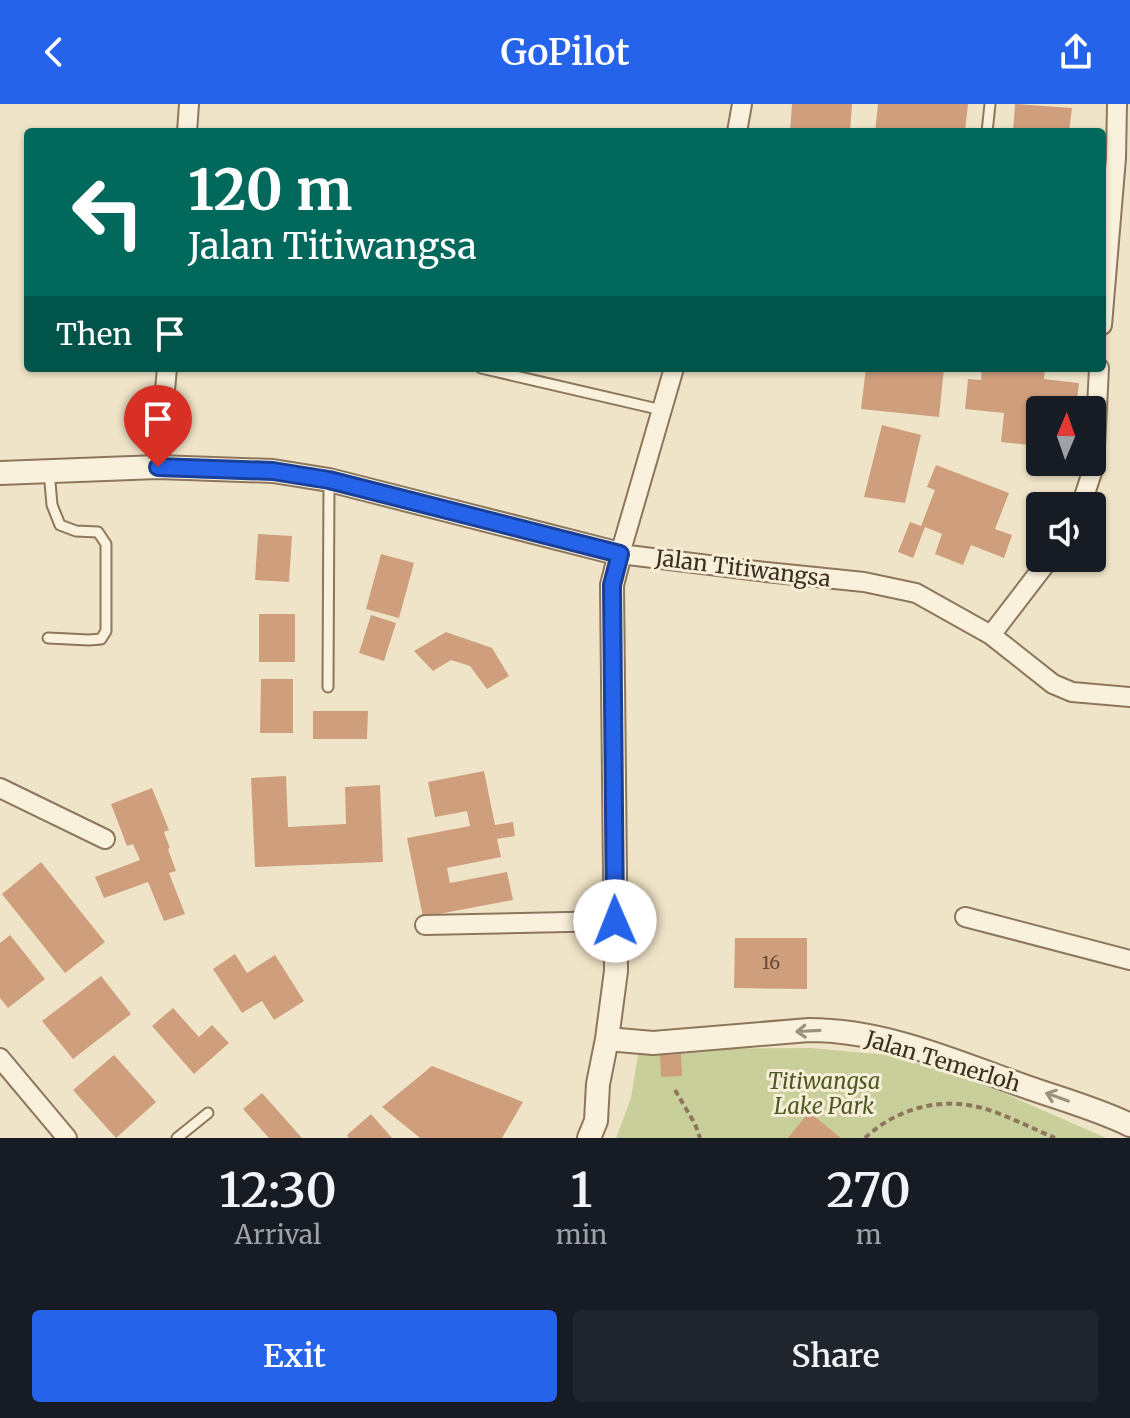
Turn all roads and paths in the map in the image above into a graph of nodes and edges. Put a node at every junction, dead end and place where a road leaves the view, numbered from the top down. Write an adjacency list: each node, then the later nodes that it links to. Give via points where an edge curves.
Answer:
1 (189, 104): 5 (street)
2 (742, 104): 6 (street)
3 (990, 104): 7 (lane)
4 (1117, 104): 8 (street)
5 (187, 128)
6 (738, 128)
7 (987, 128)
8 (1123, 158): 9 (street)
9 (1106, 293)
10 (167, 372): 15 (street)
11 (498, 372): 14 (lane)
12 (673, 372): 14 (street)
13 (1099, 372): 19 (street, via 1094,466)
14 (662, 410): 20 (street)
15 (158, 467): 16 (street, Jalan Titiwangsa); 18 (street, Jalan Titiwangsa, via 273,471)
16 (49, 471): 17 (street, Jalan Titiwangsa); 23 (lane, via 60,525 98,532 106,544 106,631 101,639)
17 (0, 473)
18 (329, 480): 20 (street, Jalan Titiwangsa); 24 (lane)
19 (1086, 492)
20 (620, 554): 22 (street, Jalan Titiwangsa, via 864,582 916,593); 29 (street, via 612,585)
21 (1039, 572): 22 (street)
22 (991, 635): 25 (street, Jalan Titiwangsa, via 1053,684 1072,692)
23 (48, 638)
24 (328, 687)
25 (1130, 697)
26 (0, 788): 27 (street)
27 (105, 839)
28 (965, 917): 31 (street)
29 (615, 921): 30 (street); 32 (street, via 616,971)
30 (425, 925)
31 (1130, 960)
32 (607, 1039): 36 (street, Jalan Temerloh, one-way to 32, via 934,1054 860,1034 809,1030 653,1043); 39 (street)
33 (0, 1058): 37 (street)
34 (675, 1090): 40 (path)
35 (208, 1113): 38 (lane)
36 (1130, 1125)
37 (67, 1138)
38 (177, 1138)
39 (589, 1138)
40 (700, 1138)
41 (865, 1138): 42 (path, via 899,1114 950,1104 991,1111)
42 (1055, 1138)

